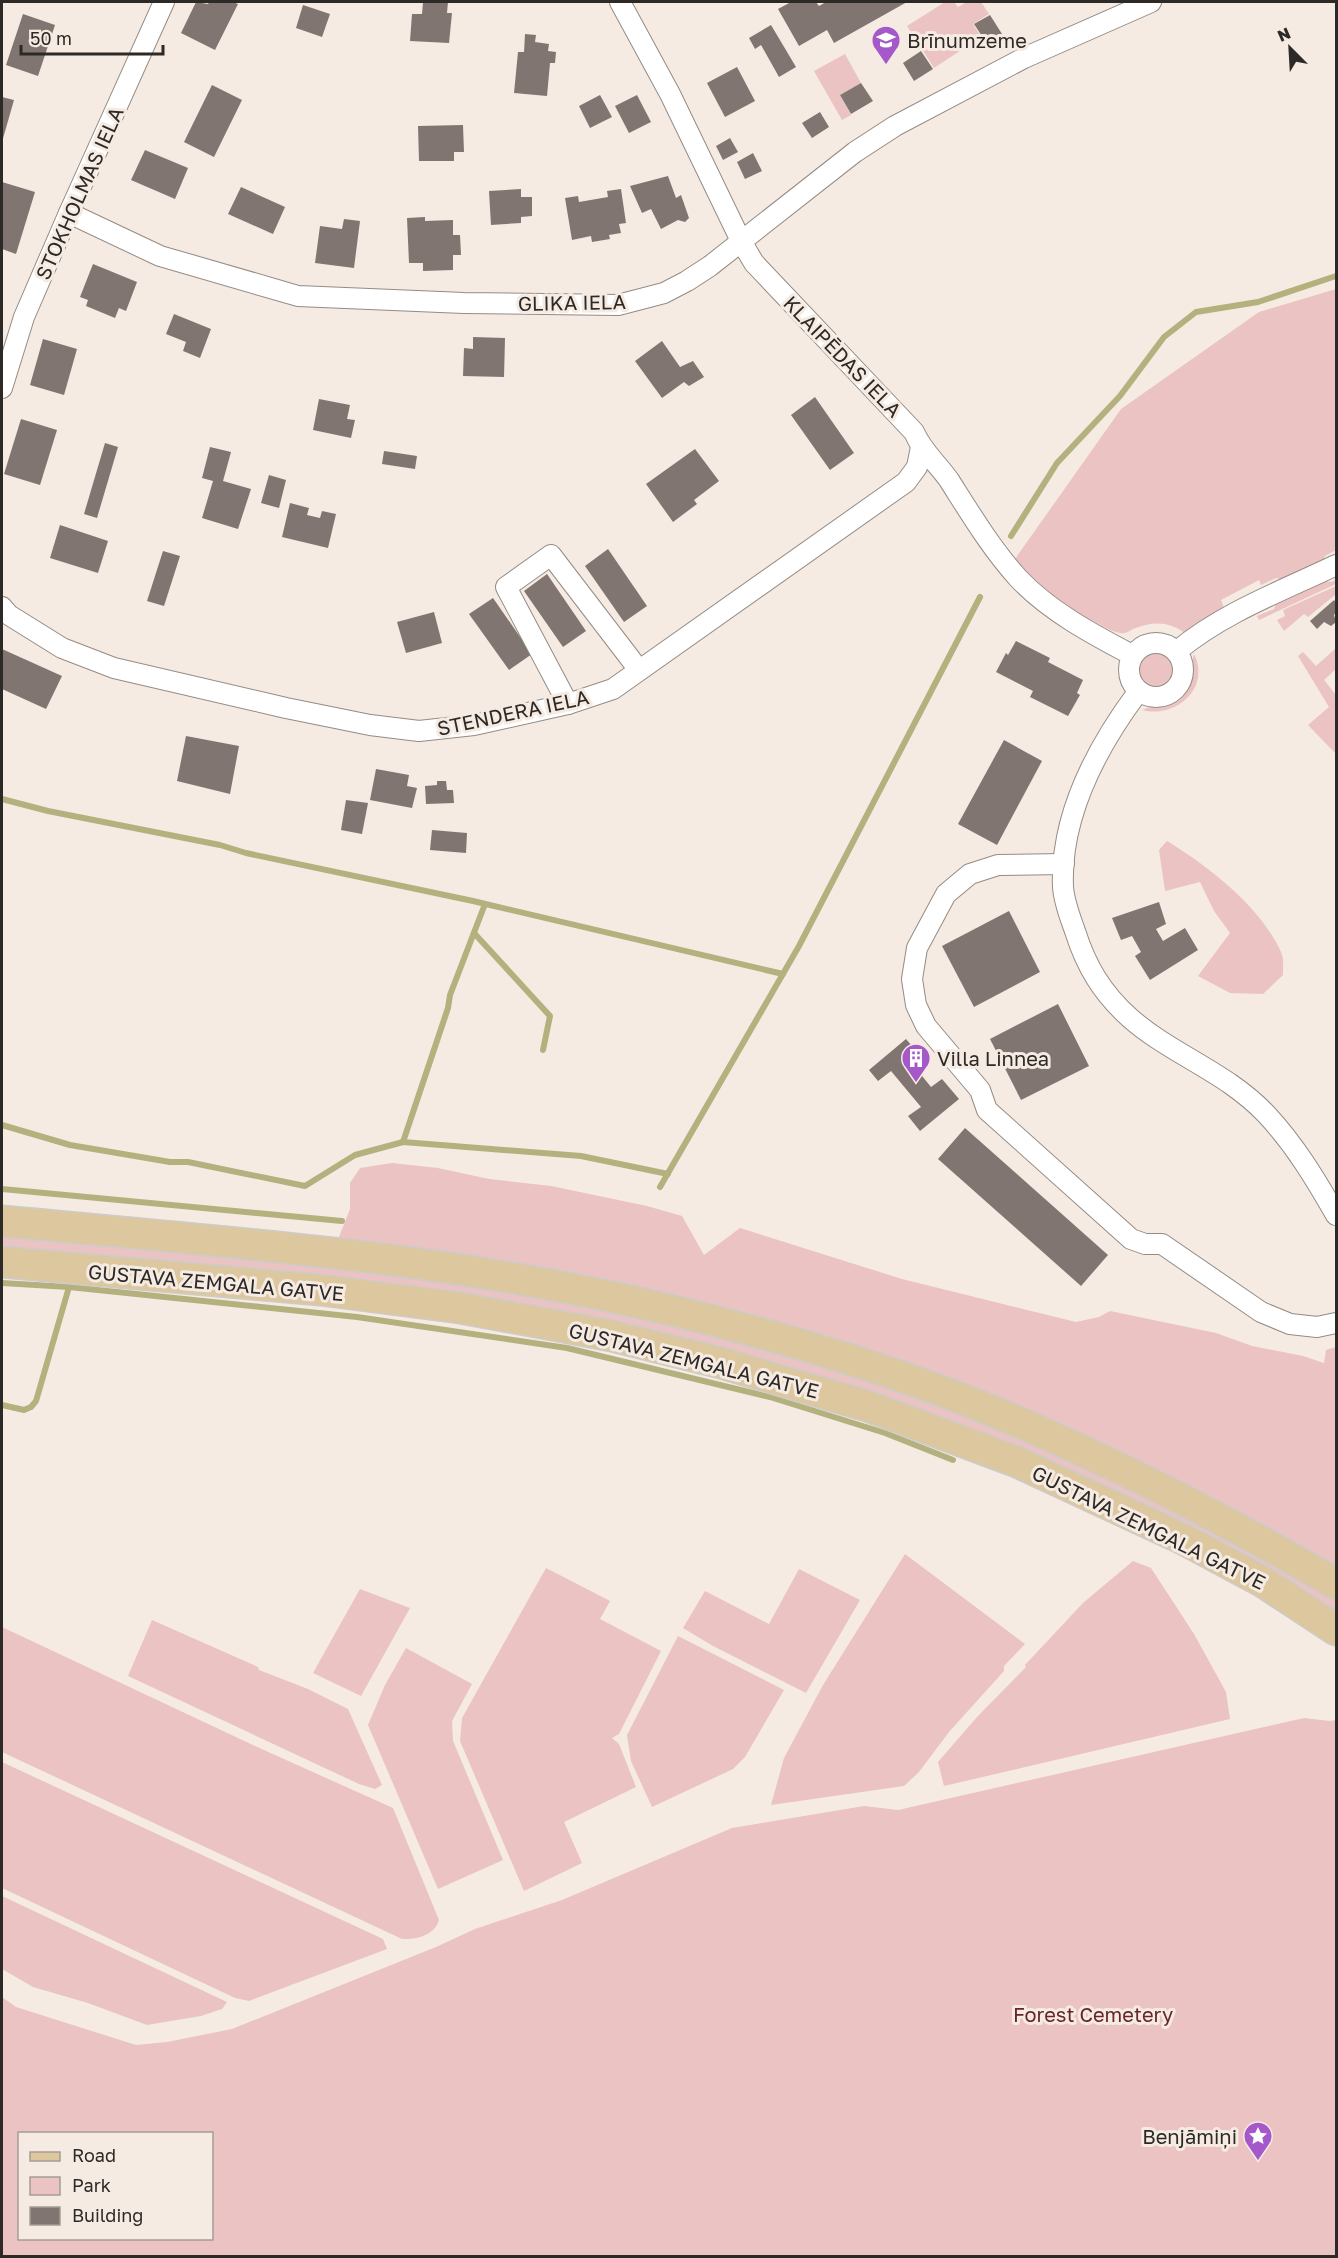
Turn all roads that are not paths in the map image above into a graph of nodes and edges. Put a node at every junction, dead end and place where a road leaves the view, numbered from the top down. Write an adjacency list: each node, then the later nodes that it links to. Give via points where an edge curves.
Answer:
1 (164, 2): 4 (street, STOKHOLMAS IELA)
2 (620, 2): 5 (street, KLAIPĒDAS IELA, via 670,94)
3 (1151, 2): 5 (street, GLIKA IELA, via 1024,58 895,126 855,152)
4 (69, 213): 5 (street, GLIKA IELA, via 160,256 298,296 464,303 618,305 664,293 710,266); 6 (street, STOKHOLMAS IELA, via 24,317)
5 (741, 241): 7 (street, KLAIPĒDAS IELA, via 754,263 914,432)
6 (2, 388)
7 (921, 447): 11 (street, KLAIPĒDAS IELA, via 938,464 984,535 1018,578 1048,604); 12 (street, STENDERA IELA, via 917,467 906,482)
8 (1336, 565): 10 (street, via 1229,615)
9 (2, 608): 14 (street, STENDERA IELA, via 62,648 114,668 370,725 418,731 474,725)
10 (1177, 651): 11 (street, via 1154,642); 13 (street, via 1183,665 1182,679 1175,690 1163,697)
11 (1132, 655): 13 (street, via 1130,681)
12 (639, 670): 14 (street, STENDERA IELA, via 613,688); 14 (street, via 551,555 506,587)
13 (1138, 692): 15 (street, via 1114,726 1086,780 1068,825)
14 (568, 704)
15 (1064, 864): 16 (street, via 1063,889 1069,913 1088,967 1102,990 1138,1024 1216,1073 1267,1114 1312,1173); 19 (street, via 998,865 970,874 945,894 917,948 912,979 916,1005 926,1026 980,1090 987,1110 1131,1239 1162,1244 1261,1312 1290,1324 1317,1327)
16 (1336, 1215)
17 (2, 1221): 20 (main road, GUSTAVA ZEMGALA GATVE, via 469,1270 669,1310 830,1353 1028,1426 1148,1482)
18 (2, 1262): 21 (main road, GUSTAVA ZEMGALA GATVE, via 320,1290 460,1308 612,1336 721,1363 870,1407 1017,1462 1109,1503 1253,1577)
19 (1336, 1323)
20 (1336, 1584)
21 (1336, 1630)

